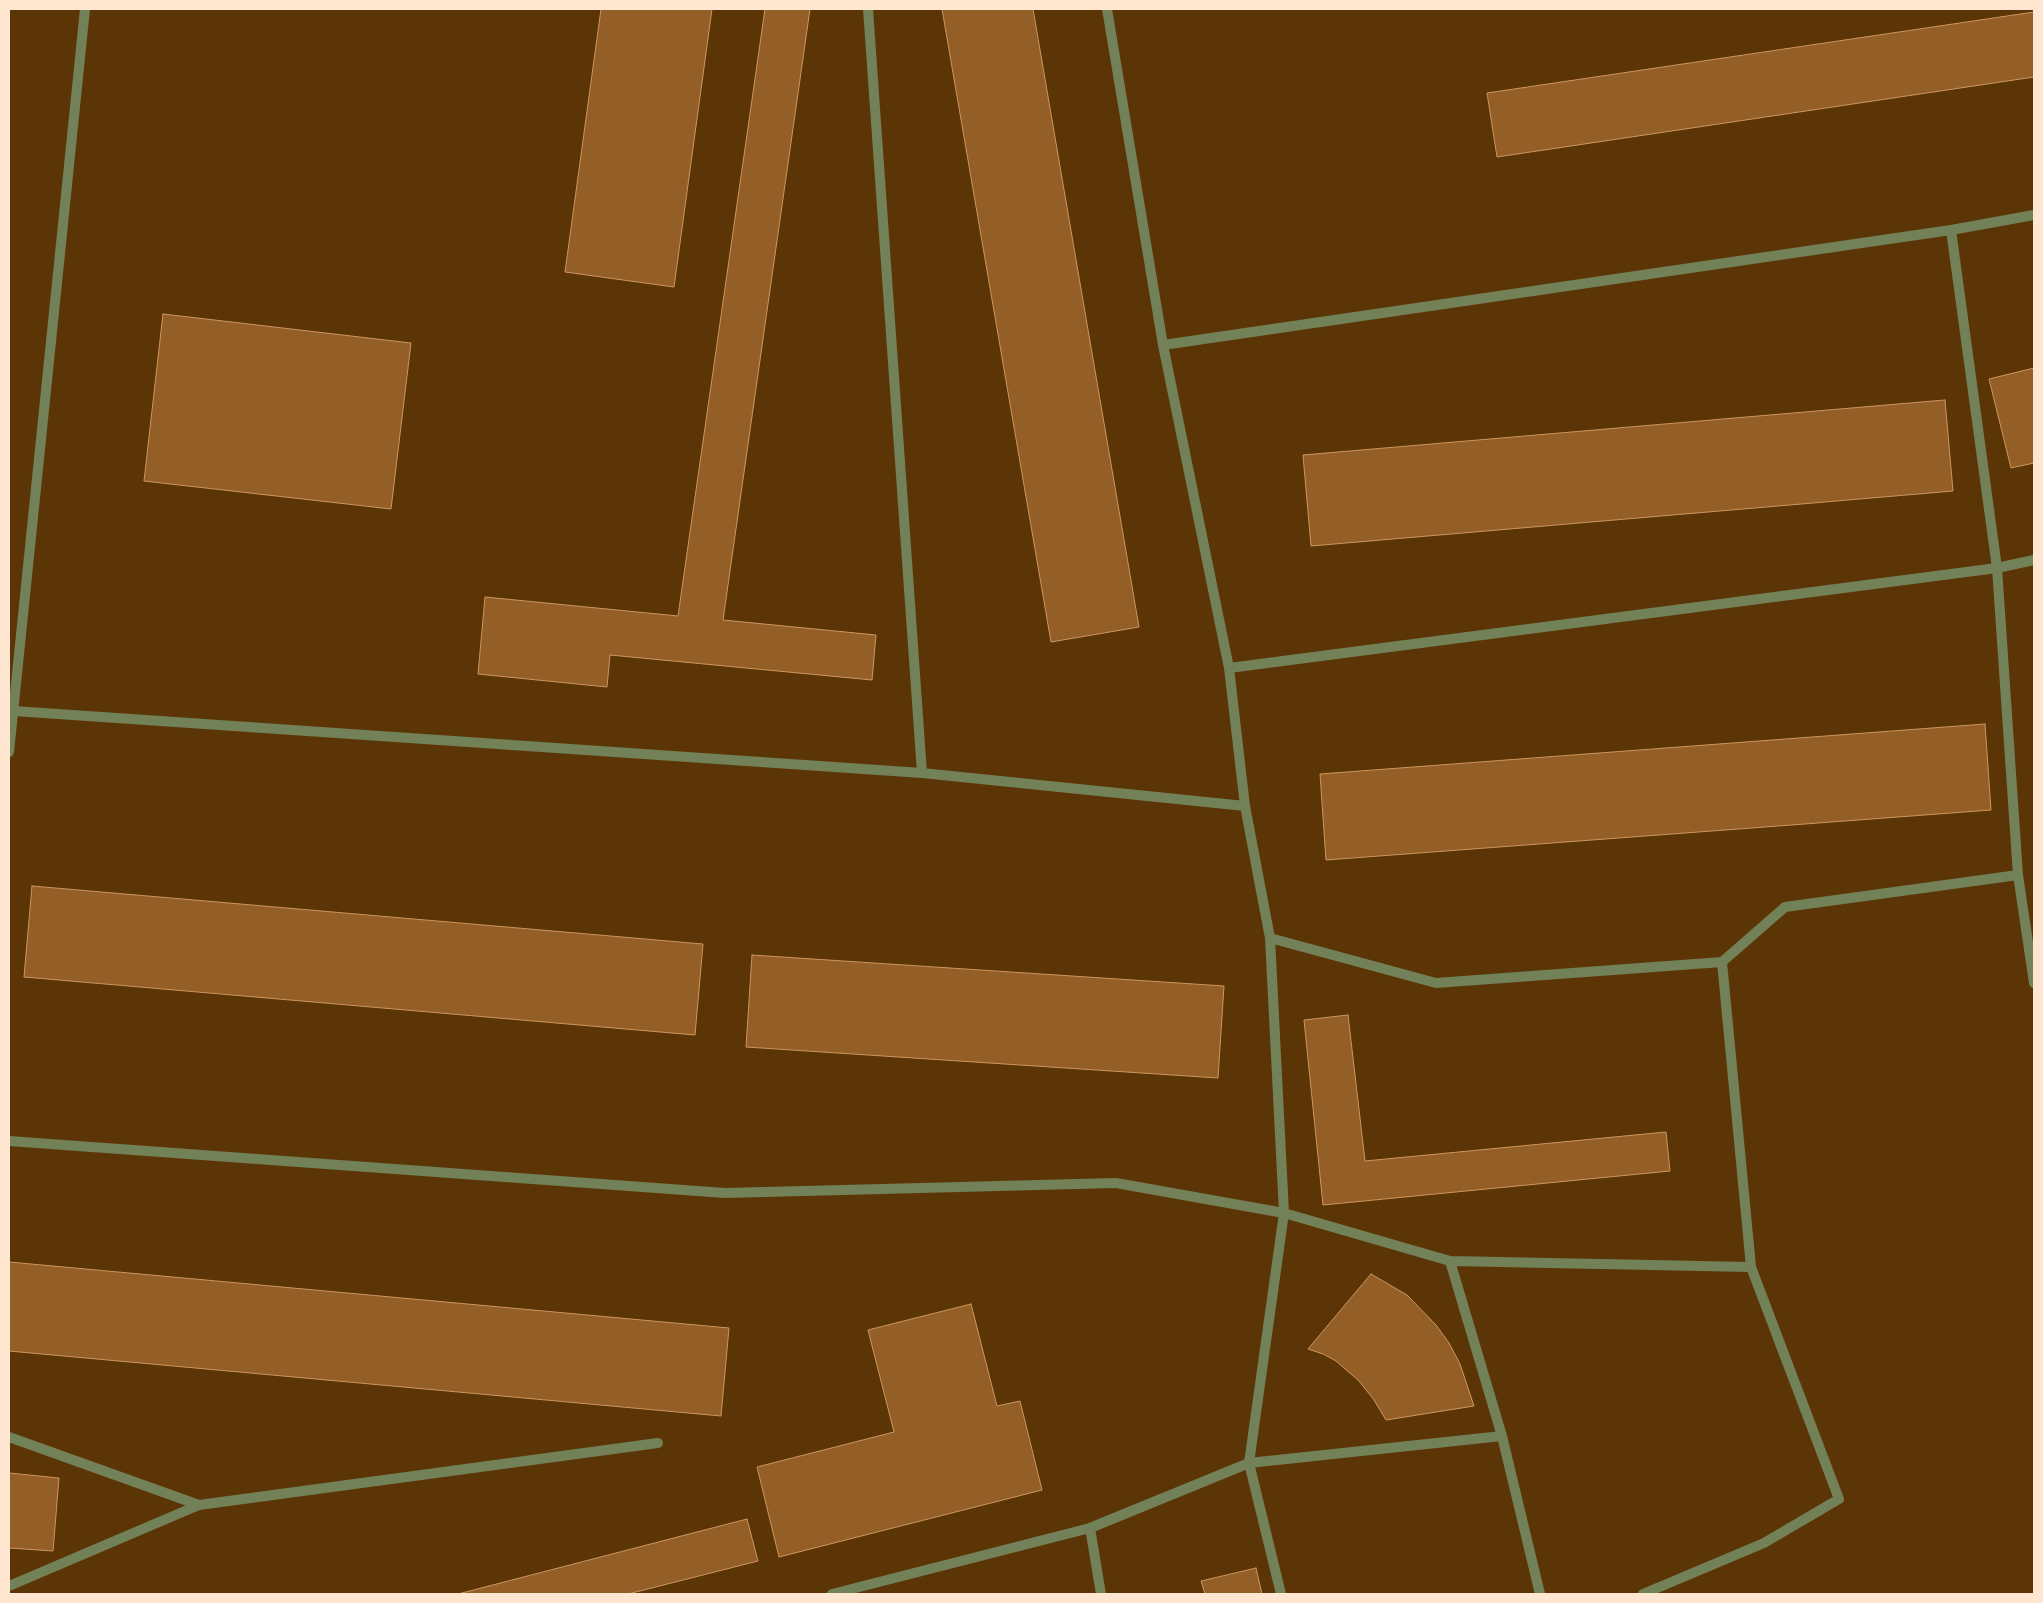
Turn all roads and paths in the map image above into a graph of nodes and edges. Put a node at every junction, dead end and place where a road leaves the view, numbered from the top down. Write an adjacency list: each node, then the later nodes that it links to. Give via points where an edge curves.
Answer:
1 (84, 9): 10 (street)
2 (868, 9): 12 (street)
3 (1107, 9): 6 (street)
4 (2034, 215): 5 (street)
5 (1950, 230): 6 (street); 8 (street)
6 (1163, 345): 9 (street)
7 (2034, 560): 8 (street)
8 (1996, 568): 9 (street); 14 (street)
9 (1228, 668): 13 (street)
10 (14, 711): 11 (street); 12 (street)
11 (9, 752)
12 (922, 773): 13 (street)
13 (1245, 806): 15 (street)
14 (2018, 874): 16 (street, via 1785,907); 17 (street)
15 (1270, 938): 16 (street, via 1436,983); 19 (street)
16 (1722, 962): 21 (street)
17 (2034, 983)
18 (9, 1141): 19 (street, via 725,1193 1116,1183)
19 (1284, 1213): 20 (street); 25 (street)
20 (1450, 1261): 21 (street); 22 (street)
21 (1751, 1267): 33 (street, via 1838,1499 1764,1543)
22 (1502, 1436): 25 (street); 32 (street)
23 (9, 1437): 26 (street)
24 (658, 1443): 26 (street)
25 (1249, 1463): 27 (street); 31 (street)
26 (199, 1505): 28 (street)
27 (1090, 1528): 29 (street); 30 (street)
28 (9, 1586)
29 (832, 1594)
30 (1101, 1594)
31 (1281, 1594)
32 (1540, 1594)
33 (1643, 1594)

